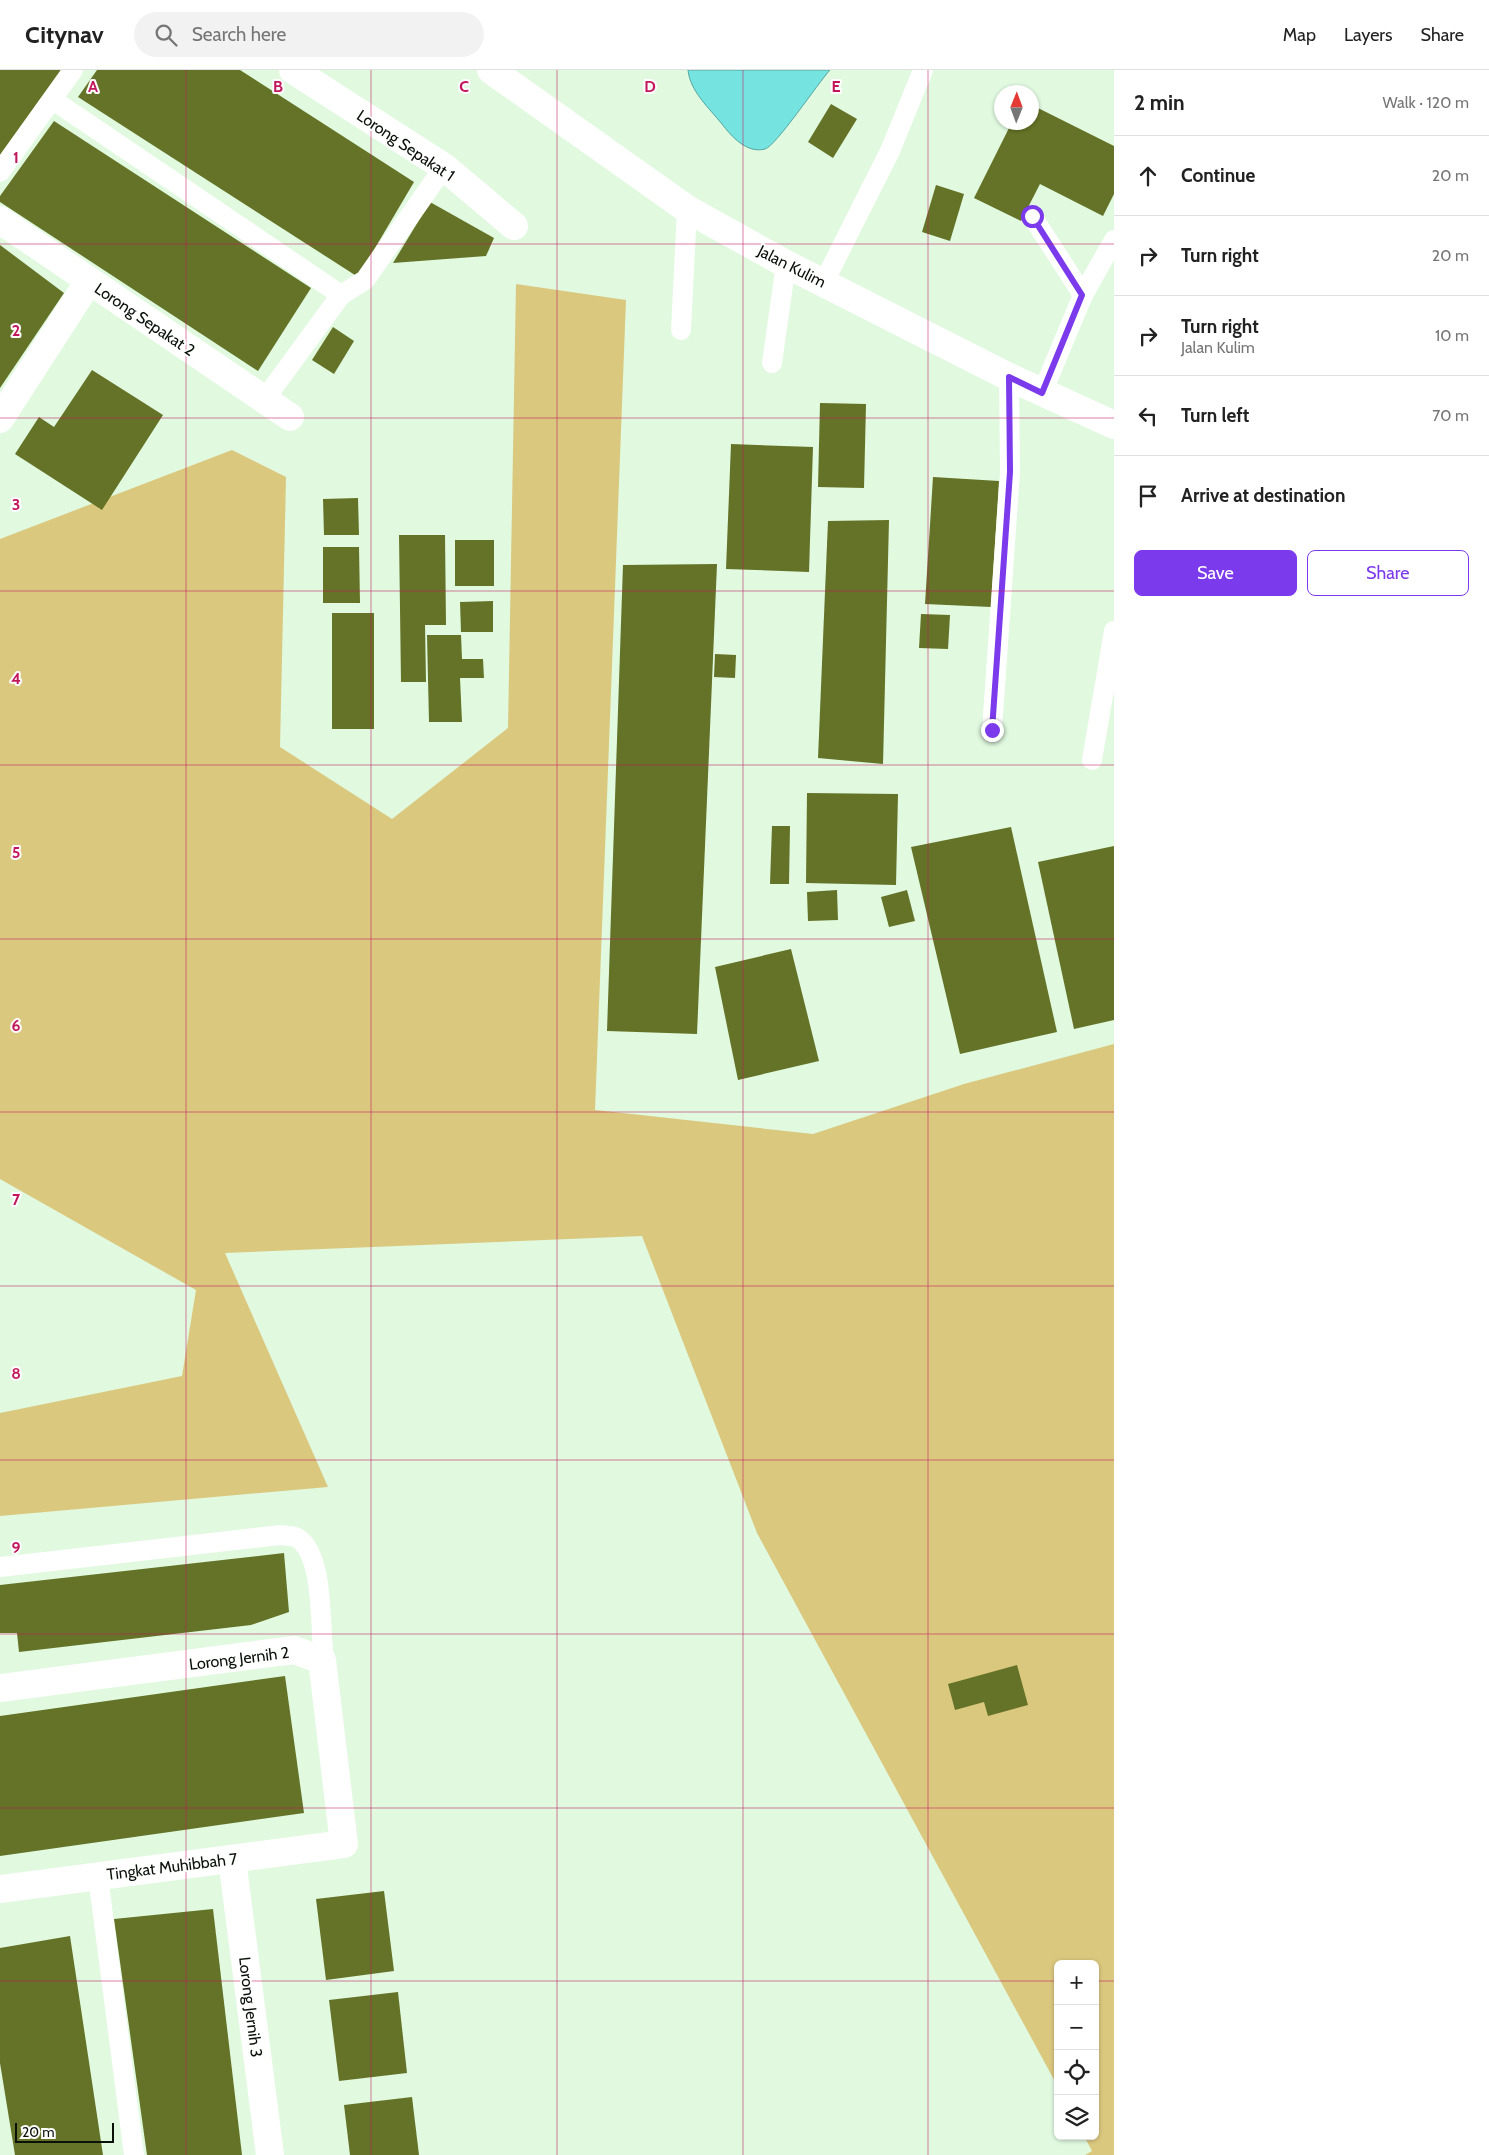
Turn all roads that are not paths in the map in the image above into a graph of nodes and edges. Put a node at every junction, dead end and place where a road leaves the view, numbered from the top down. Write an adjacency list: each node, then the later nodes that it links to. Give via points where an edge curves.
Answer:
1 (73, 70): 5 (lane)
2 (293, 70): 6 (street, Lorong Sepakat 1)
3 (491, 70): 8 (street, Jalan Kulim)
4 (923, 70): 15 (lane, via 890,151)
5 (53, 100): 7 (lane); 16 (lane)
6 (444, 167): 11 (street, Lorong Sepakat 1); 16 (lane, via 365,280)
7 (0, 172)
8 (687, 209): 13 (street, Jalan Kulim); 18 (lane)
9 (1032, 216): 17 (lane)
10 (0, 220): 14 (street, Lorong Sepakat 2)
11 (514, 226)
12 (1114, 240): 17 (lane)
13 (786, 264): 15 (street, Jalan Kulim); 19 (lane)
14 (90, 281): 22 (street, Lorong Sepakat 2); 24 (street)
15 (824, 282): 20 (street, Jalan Kulim)
16 (341, 295): 22 (lane)
17 (1082, 295): 21 (lane)
18 (681, 330)
19 (772, 363)
20 (1009, 377): 21 (street, Jalan Kulim); 27 (lane, via 1010,472)
21 (1042, 393): 25 (street, Jalan Kulim)
22 (264, 400): 23 (street, Lorong Sepakat 2)
23 (290, 418)
24 (0, 419)
25 (1114, 425)
26 (1114, 631): 28 (lane)
27 (992, 730)
28 (1092, 760)
29 (0, 1567): 30 (lane, via 280,1535 297,1537 314,1562)
30 (322, 1660): 31 (street, Lorong Jernih 2, via 294,1650); 32 (street, Tingkat Muhibbah 7, via 344,1844)
31 (0, 1688)
32 (232, 1859): 33 (street, Tingkat Muhibbah 7); 36 (street, Lorong Jernih 3)
33 (98, 1876): 34 (street, Tingkat Muhibbah 7); 35 (lane)
34 (0, 1889)
35 (134, 2155)
36 (270, 2155)

